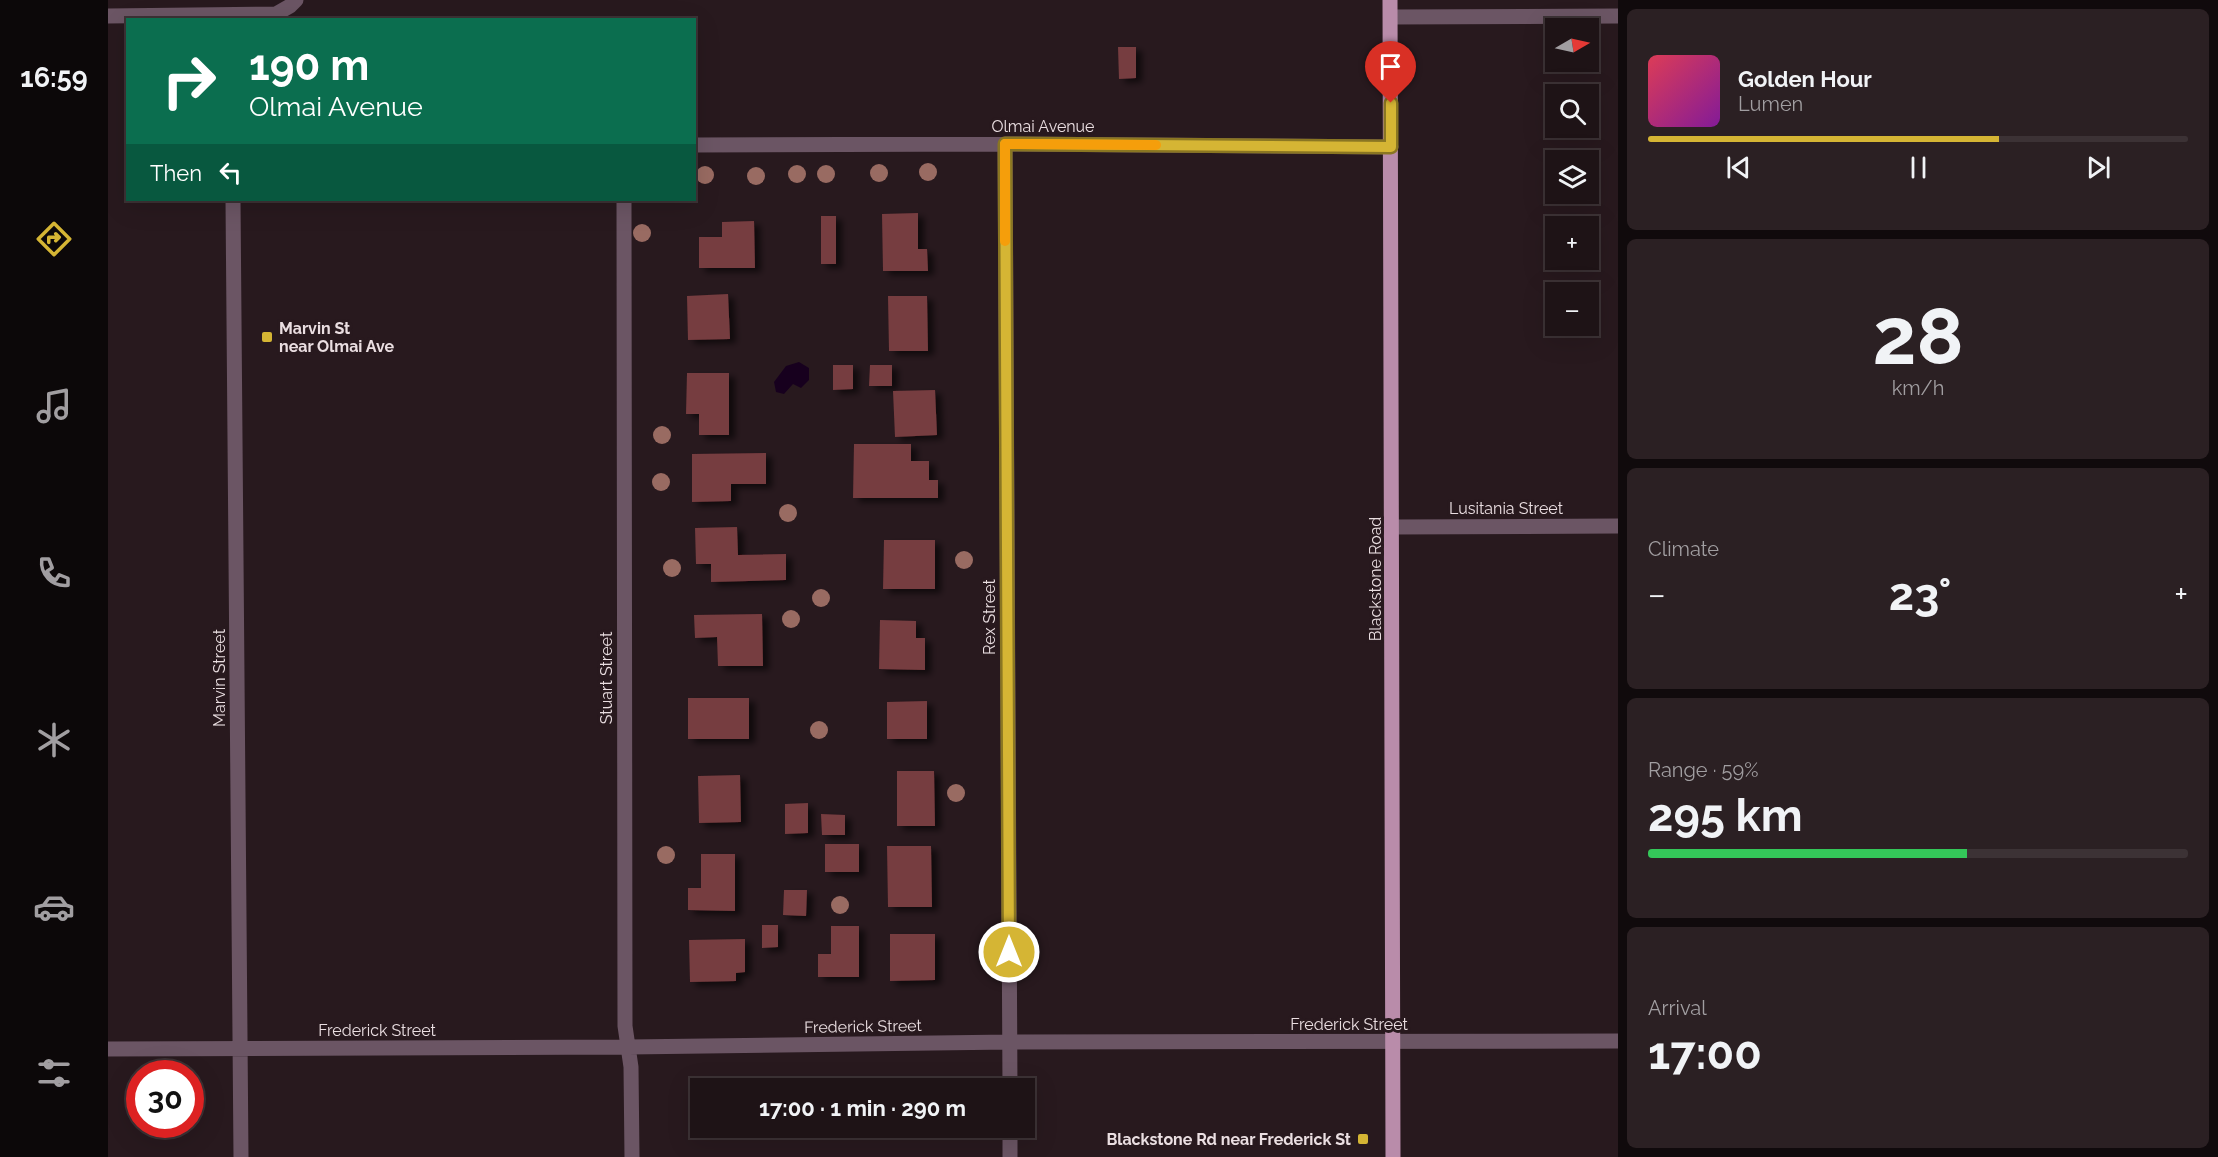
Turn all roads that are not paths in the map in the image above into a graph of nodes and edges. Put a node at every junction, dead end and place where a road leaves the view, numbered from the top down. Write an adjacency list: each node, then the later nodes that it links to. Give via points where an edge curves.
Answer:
1 (296, 0): 6 (street, via 276,14)
2 (1390, 0): 5 (main road, Blackstone Road)
3 (108, 16): 6 (street)
4 (1618, 16): 5 (street)
5 (1391, 17): 9 (main road, Blackstone Road)
6 (232, 18)
7 (1005, 144): 8 (street, Olmai Avenue); 9 (street, Olmai Avenue); 15 (street, Rex Street)
8 (696, 145)
9 (1391, 147): 12 (main road, Blackstone Road)
10 (234, 201): 18 (street, Marvin Street)
11 (624, 201): 17 (street, Stuart Street)
12 (1393, 526): 13 (street, Lusitania Street); 16 (main road, Blackstone Road)
13 (1618, 526)
14 (1618, 1041): 16 (street, Frederick Street)
15 (1010, 1042): 16 (street, Frederick Street); 17 (street, Frederick Street); 20 (street, Rex Street)
16 (1393, 1042): 25 (main road, Blackstone Road)
17 (628, 1047): 18 (street, Frederick Street); 23 (street, Stuart Street)
18 (240, 1048): 19 (street, Frederick Street); 22 (street, Marvin Street)
19 (108, 1049)
20 (1010, 1078)
21 (1010, 1138): 24 (street)
22 (241, 1157)
23 (632, 1157)
24 (1010, 1157)
25 (1393, 1157)

